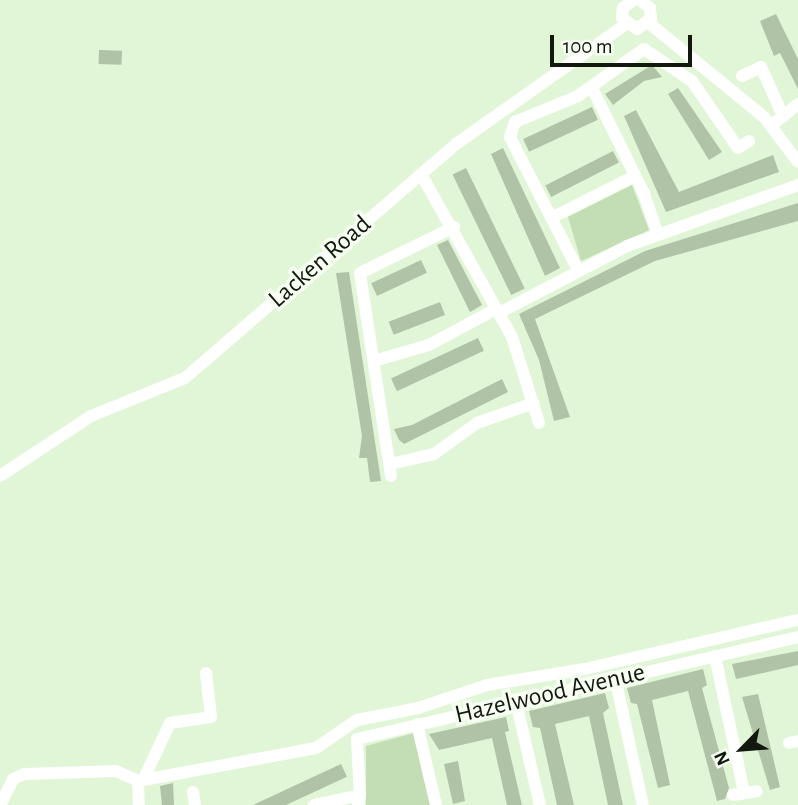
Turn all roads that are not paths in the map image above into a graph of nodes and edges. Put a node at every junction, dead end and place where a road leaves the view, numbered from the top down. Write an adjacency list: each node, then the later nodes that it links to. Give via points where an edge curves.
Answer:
1 (641, 0): 2 (street, via 652,13); 3 (street, via 623,8)
2 (649, 23): 3 (street, via 637,29); 8 (street)
3 (626, 24): 11 (street, Lacken Road, via 535,86)
4 (742, 76): 7 (street, via 761,67)
5 (592, 88): 9 (street, via 633,52 651,50 692,81); 12 (street); 14 (street, via 520,118 510,130)
6 (798, 104): 7 (street)
7 (783, 116): 8 (street)
8 (771, 126): 10 (street)
9 (739, 148)
10 (798, 162)
11 (421, 174): 15 (street); 22 (street, Lacken Road, via 186,378 91,416)
12 (635, 176): 14 (street); 16 (street)
13 (798, 185): 16 (street)
14 (551, 218): 17 (street)
15 (454, 227): 18 (street); 19 (street, via 360,273)
16 (658, 235): 17 (street)
17 (578, 270): 18 (street)
18 (497, 311): 19 (street, via 429,345); 20 (street)
19 (374, 361): 20 (street, via 390,470 434,454 477,423)
20 (534, 403): 21 (street)
21 (539, 423)
22 (0, 476)
23 (798, 620): 30 (street, via 585,669 487,685 418,708 357,720 316,748)
24 (798, 637): 25 (street, Hazelwood Avenue)
25 (715, 656): 27 (street, Hazelwood Avenue); 31 (street)
26 (206, 673): 30 (street, via 211,717 170,723)
27 (615, 678): 28 (street, Hazelwood Avenue); 38 (street)
28 (516, 702): 29 (street, Hazelwood Avenue); 37 (street)
29 (417, 724): 32 (street, Hazelwood Avenue, via 357,739); 36 (street)
30 (142, 779): 33 (street, via 116,771 24,774 13,779); 34 (street)
31 (745, 793)
32 (359, 800): 35 (street)
33 (0, 805)
34 (139, 805)
35 (314, 805)
36 (436, 805)
37 (541, 805)
38 (643, 805)

